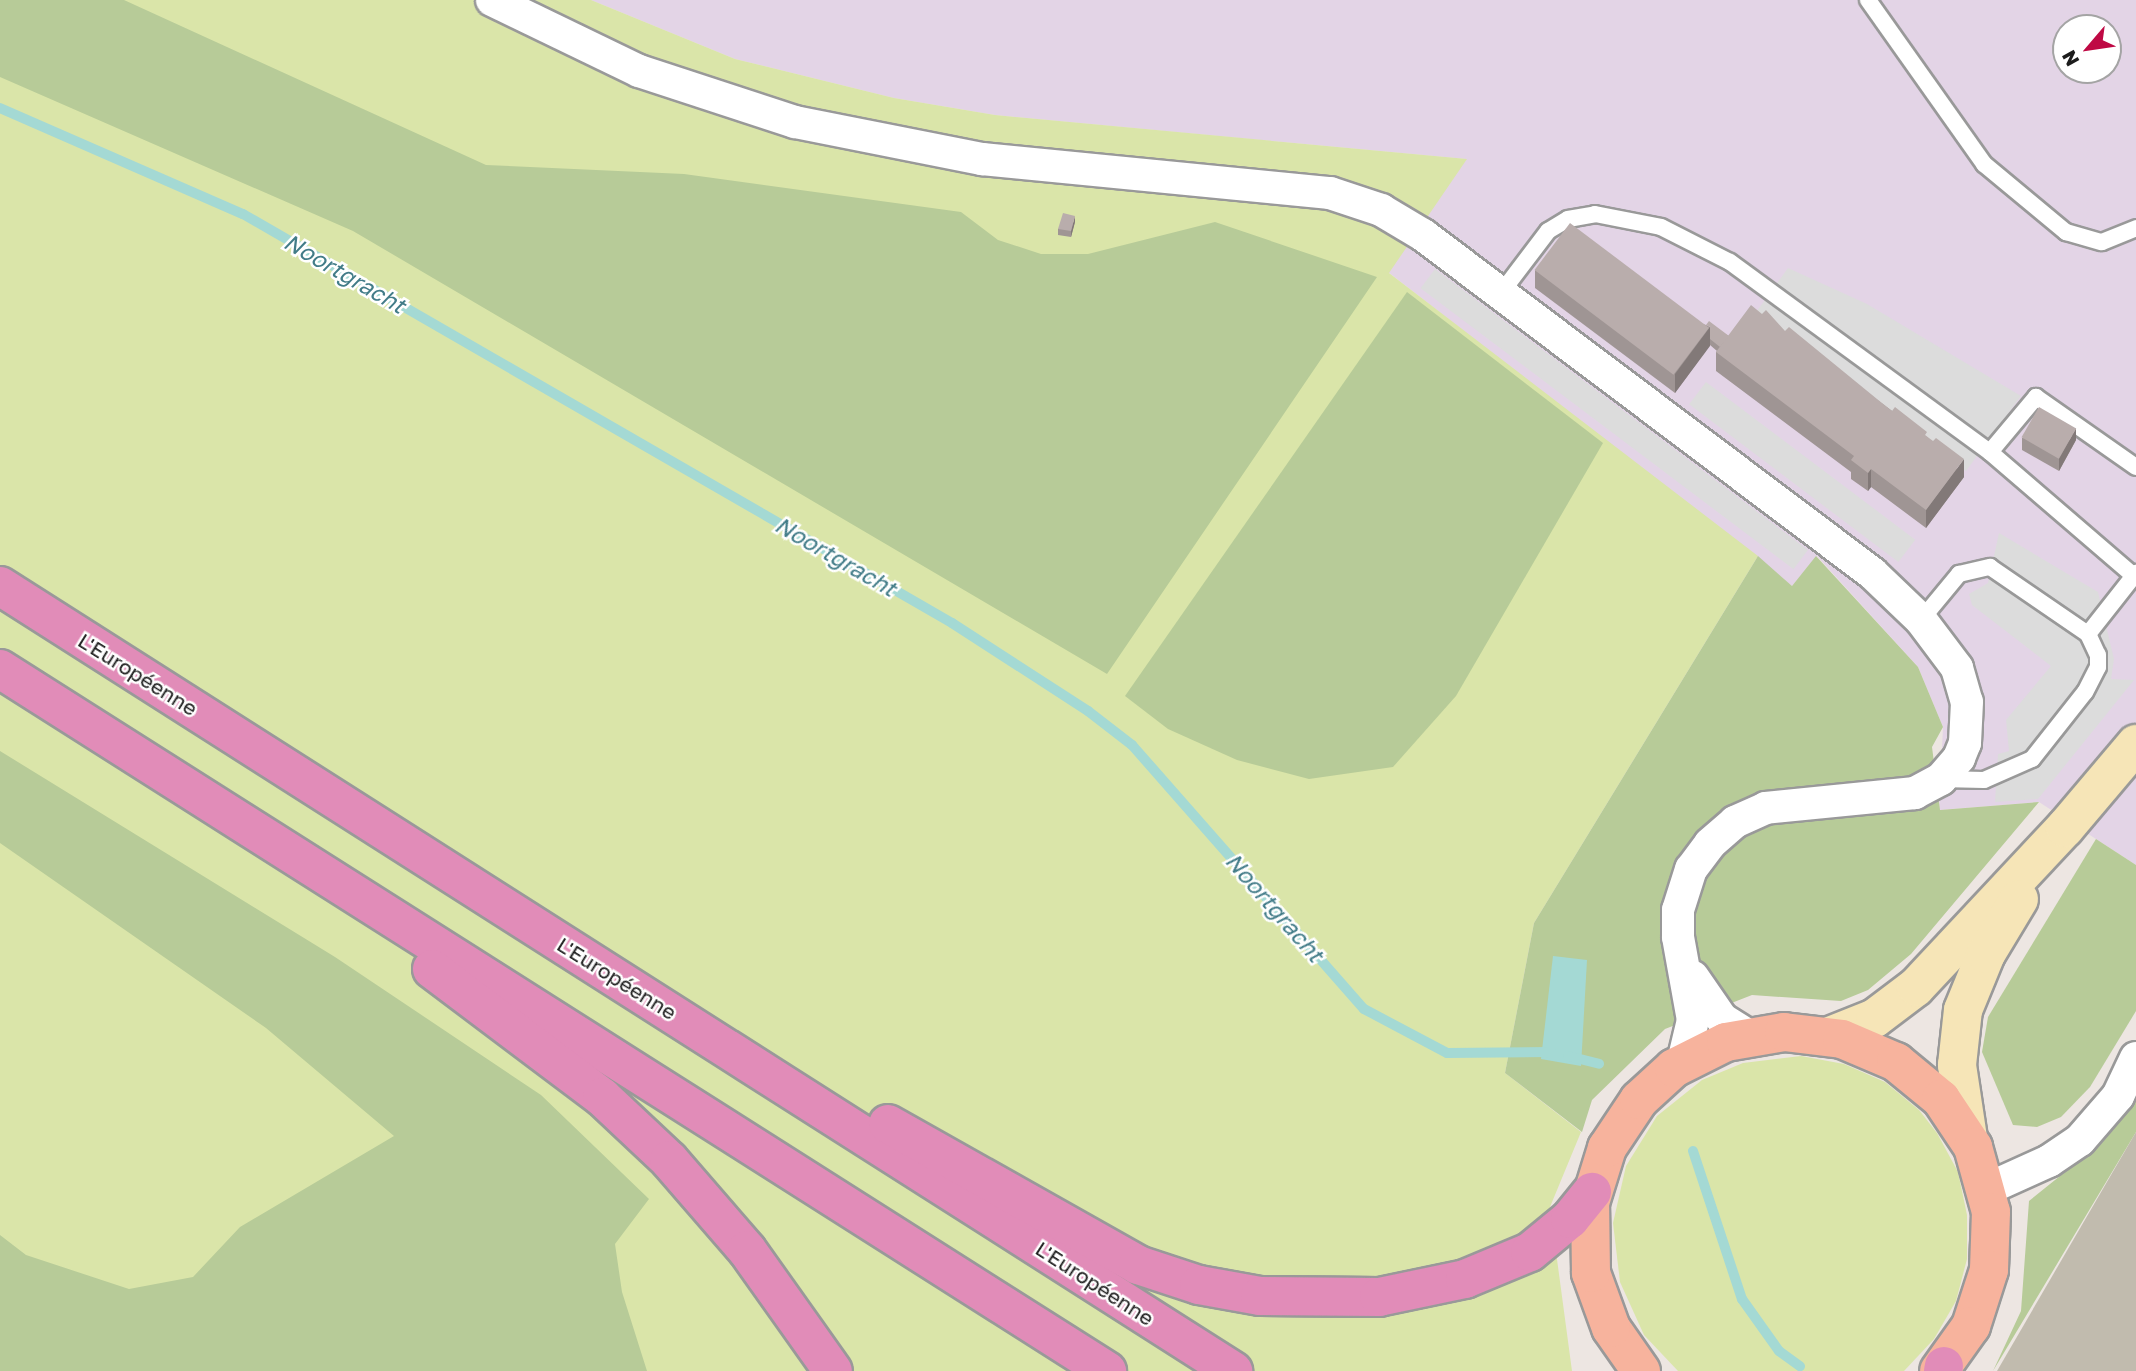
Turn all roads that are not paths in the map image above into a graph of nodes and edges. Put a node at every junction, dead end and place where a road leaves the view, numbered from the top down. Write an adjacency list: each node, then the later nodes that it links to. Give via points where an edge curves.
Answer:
1 (492, 0): 4 (street, via 639,71 795,122 1012,163 1345,197 1396,217)
2 (1868, 0): 3 (lane, via 1983,164 2066,232 2102,242)
3 (2136, 228)
4 (1501, 293): 5 (lane, via 1548,231 1568,219 1595,214 1661,227 1730,262); 9 (street, via 1826,535)
5 (1990, 452): 6 (lane, via 2036,397); 7 (lane)
6 (2136, 467)
7 (2135, 574): 10 (lane)
8 (0, 586): 17 (highway, L'Européenne)
9 (1921, 620): 10 (lane, via 1959,574 1990,567); 13 (street, via 1957,668 1967,702 1965,743)
10 (2088, 634): 13 (lane, via 2098,655 2093,679 2041,751 1997,776)
11 (0, 669): 14 (highway)
12 (2136, 744): 15 (main road)
13 (1941, 779): 16 (street, via 1915,793 1773,807 1735,822 1700,856 1686,881 1677,923)
14 (248, 827): 27 (highway, via 627,1120 728,1226); 28 (highway)
15 (2065, 828): 19 (main road, via 1916,987 1875,1018); 22 (main road, via 1986,954 1963,1010 1957,1065)
16 (1681, 950): 18 (street, via 1713,1008); 21 (street, via 1693,1020)
17 (685, 1022): 24 (highway, via 906,1133 1138,1265 1219,1290 1260,1296 1358,1298 1444,1285 1483,1274 1530,1252 1570,1219); 29 (highway, L'Européenne)
18 (1749, 1036): 19 (main road, via 1784,1032); 21 (main road)
19 (1830, 1036): 22 (main road, via 1875,1051 1915,1075 1949,1108)
20 (2136, 1058): 23 (street, via 2112,1104 2080,1140 2049,1161)
21 (1683, 1062): 24 (main road, via 1647,1091 1625,1118 1607,1148)
22 (1968, 1138): 23 (main road)
23 (1987, 1189): 26 (main road, via 1993,1235 1987,1282 1970,1326)
24 (1592, 1192): 25 (main road, via 1590,1262)
25 (1606, 1317): 30 (main road); 31 (main road)
26 (1942, 1369)
27 (832, 1371)
28 (1104, 1371)
29 (1233, 1371)
30 (1612, 1371)
31 (1641, 1371)

